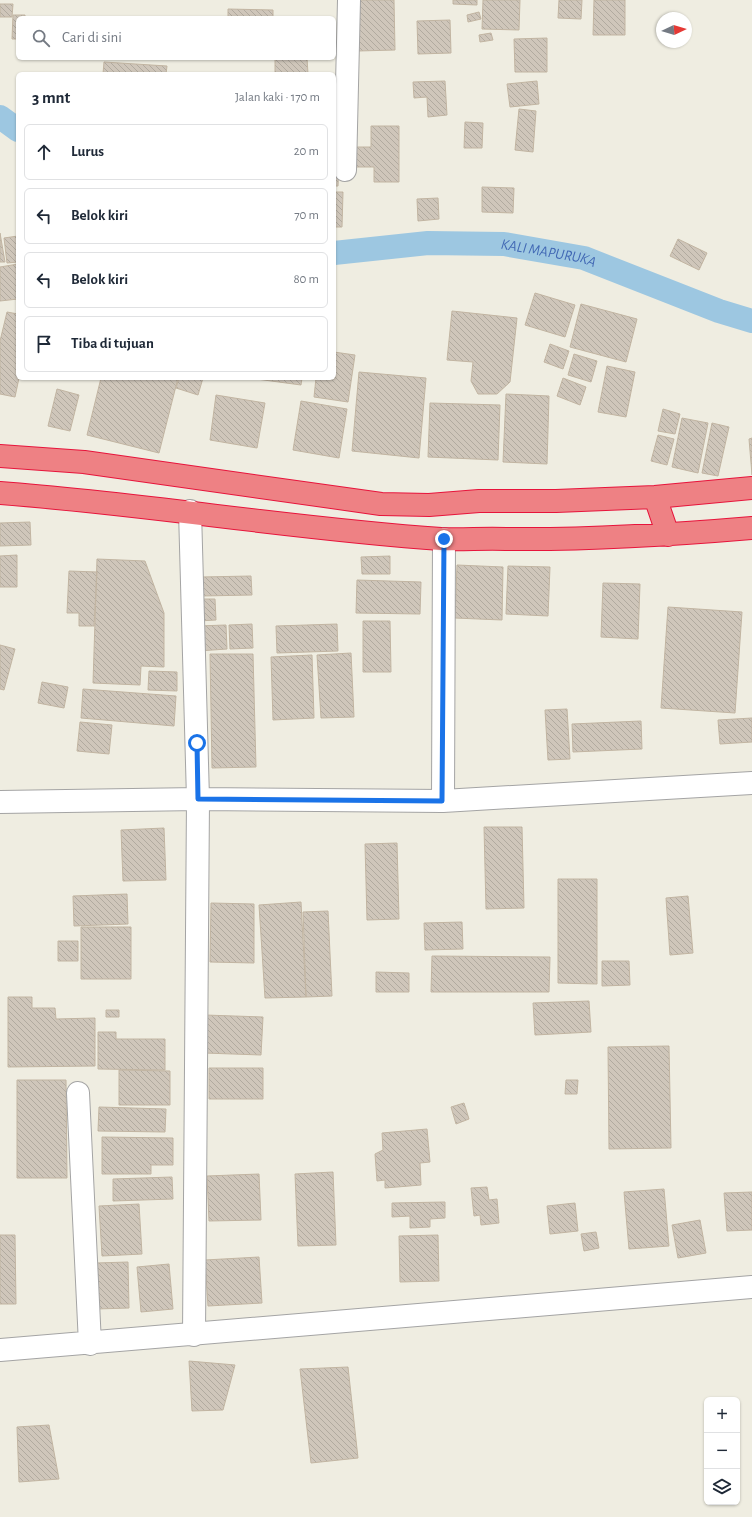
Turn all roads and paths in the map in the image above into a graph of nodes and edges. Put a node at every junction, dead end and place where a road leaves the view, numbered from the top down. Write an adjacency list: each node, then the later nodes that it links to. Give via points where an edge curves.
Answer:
1 (349, 0): 2 (street)
2 (345, 170)
3 (0, 456): 6 (highway, via 84,462)
4 (752, 488): 7 (highway)
5 (0, 493): 8 (highway)
6 (327, 497): 7 (highway, via 381,504 430,505 479,501); 10 (highway)
7 (655, 497): 11 (highway)
8 (190, 511): 10 (highway); 14 (street)
9 (752, 528): 11 (highway)
10 (334, 529): 12 (highway)
11 (668, 536): 12 (highway, via 570,540)
12 (444, 539): 15 (street)
13 (752, 782): 15 (street)
14 (198, 799): 15 (street); 16 (street); 19 (street)
15 (442, 801)
16 (0, 802)
17 (78, 1093): 20 (street)
18 (752, 1287): 19 (street)
19 (194, 1335): 20 (street)
20 (90, 1344): 21 (street)
21 (0, 1350)

